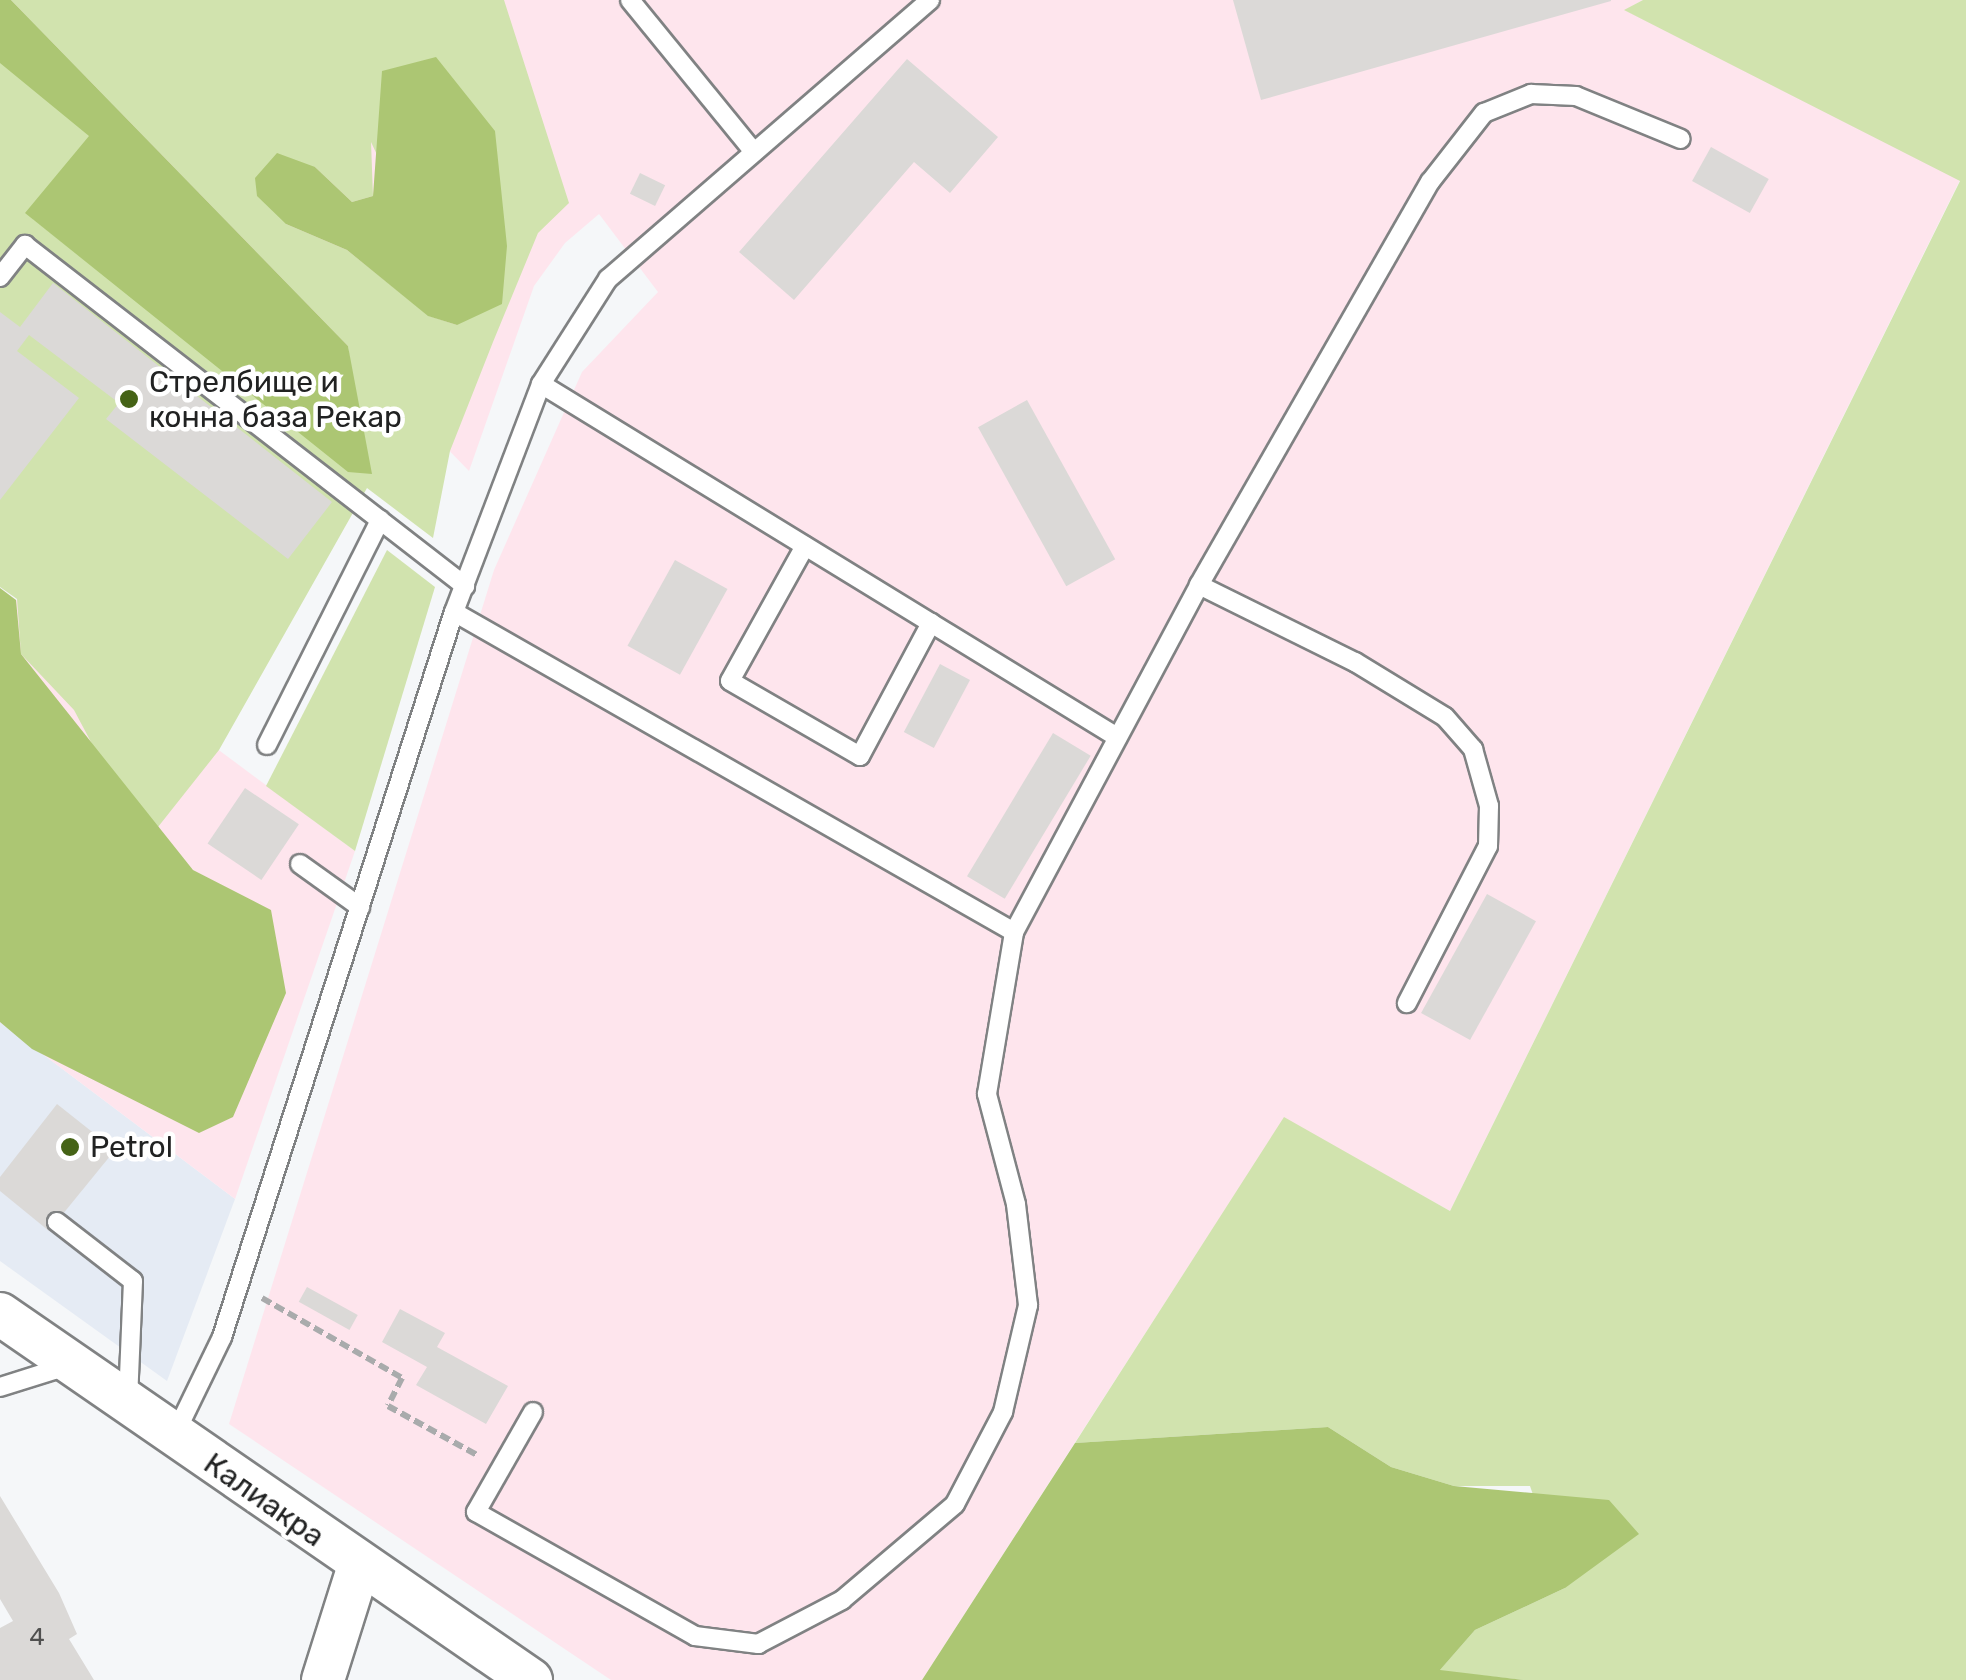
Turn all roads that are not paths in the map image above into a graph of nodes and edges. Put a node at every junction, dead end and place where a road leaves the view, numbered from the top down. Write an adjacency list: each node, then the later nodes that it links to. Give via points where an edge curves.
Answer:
1 (630, 0): 4 (lane)
2 (930, 0): 4 (lane)
3 (1682, 139): 9 (lane, via 1576,96 1531,94 1484,112 1430,182)
4 (754, 152): 6 (lane, via 608,279)
5 (0, 277): 7 (lane, via 26,244)
6 (541, 384): 8 (lane); 10 (lane)
7 (380, 520): 10 (lane); 14 (lane)
8 (805, 546): 12 (lane); 12 (lane, via 730,681 860,756)
9 (1199, 584): 13 (lane); 18 (lane, via 1385,680 1446,717 1473,749 1489,806 1488,846)
10 (465, 586): 11 (lane)
11 (454, 612): 16 (lane); 17 (lane)
12 (931, 623): 13 (lane)
13 (1117, 737): 17 (lane)
14 (267, 745)
15 (300, 864): 16 (lane)
16 (360, 907): 25 (lane, via 239,1285)
17 (1014, 932): 24 (lane, via 987,1094 1028,1304 1003,1412 955,1504 842,1600 758,1644 696,1636 476,1512)
18 (1407, 1003)
19 (56, 1222): 23 (lane, via 133,1280)
20 (0, 1314): 21 (street, Калиакра)
21 (70, 1365): 22 (lane); 23 (street, Калиакра)
22 (0, 1387)
23 (128, 1404): 25 (street, Калиакра)
24 (533, 1412)
25 (174, 1436): 26 (street, Калиакра)
26 (360, 1566): 27 (street); 28 (street, Калиакра)
27 (323, 1680)
28 (531, 1680)

